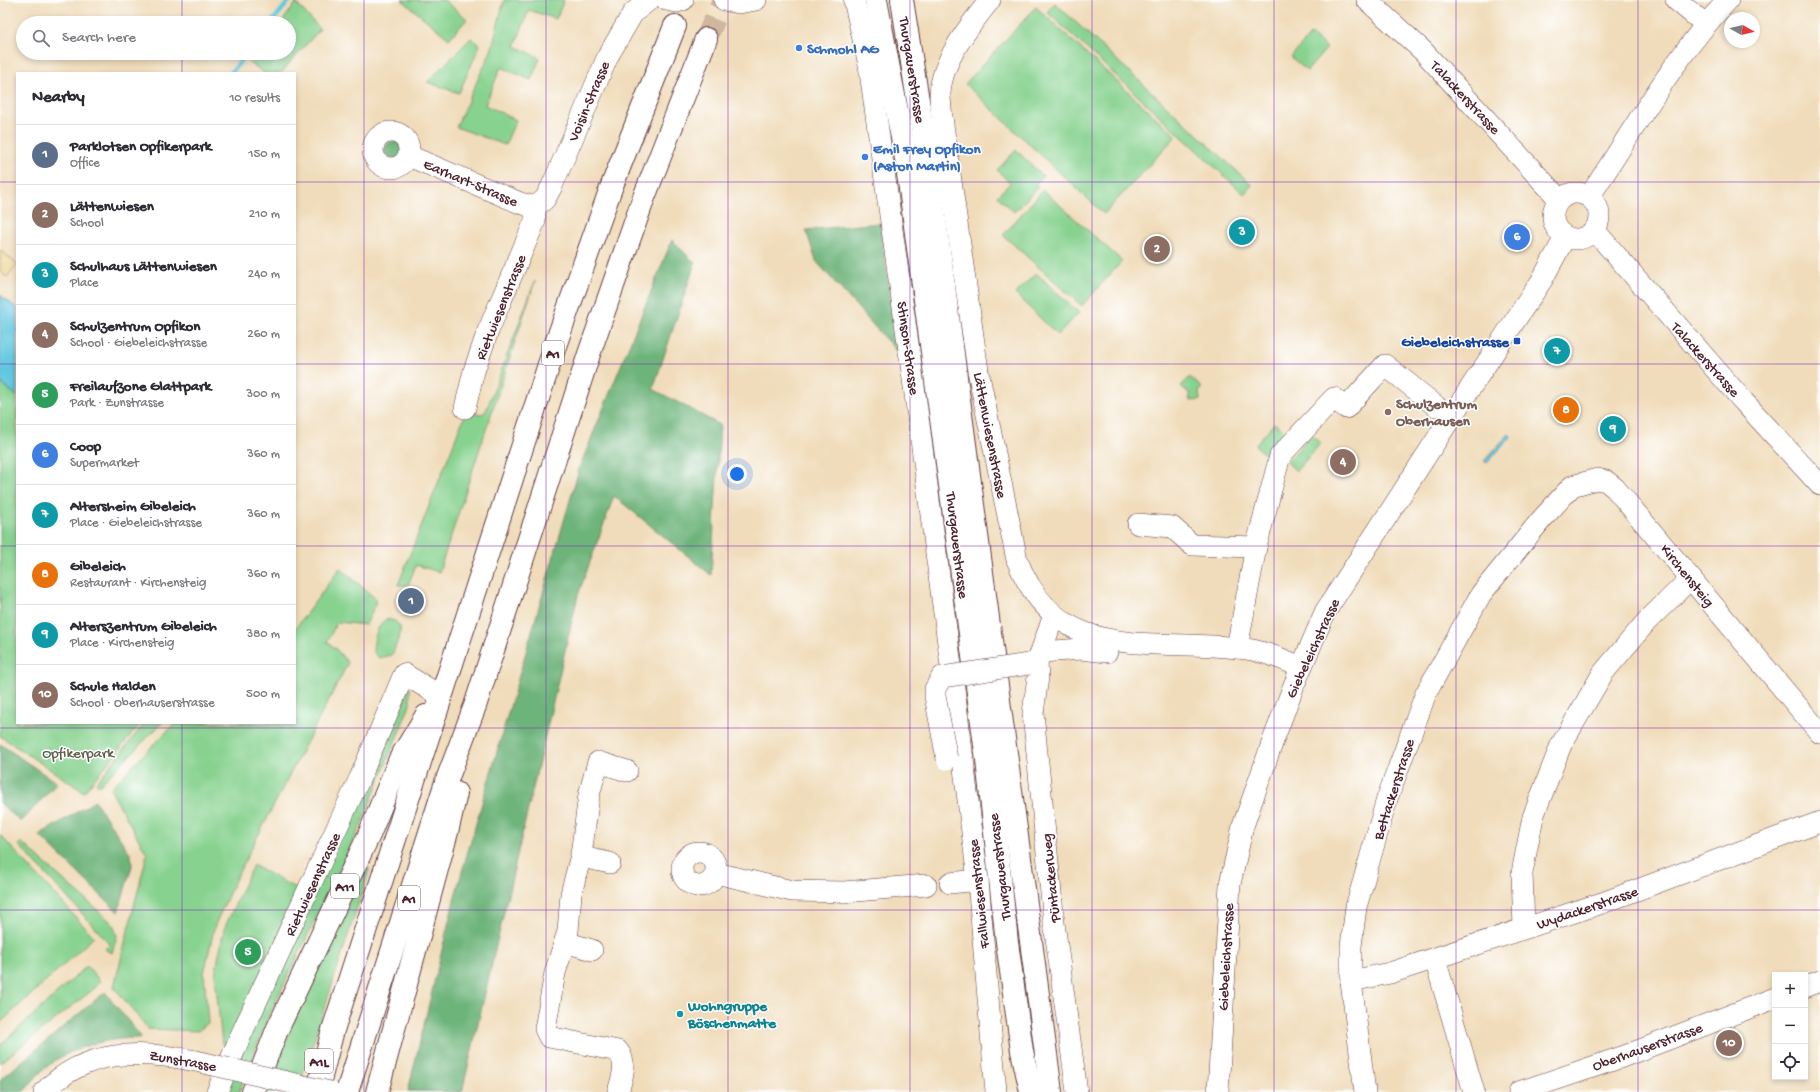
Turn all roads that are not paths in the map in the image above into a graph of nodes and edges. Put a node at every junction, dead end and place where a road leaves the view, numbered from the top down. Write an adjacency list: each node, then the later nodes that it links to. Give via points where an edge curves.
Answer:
1 (649, 0): 19 (street, Voisin-Strasse, via 633,13 622,29 552,186 545,199)
2 (666, 0): 3 (street)
3 (683, 0)
4 (724, 0): 5 (street)
5 (756, 0)
6 (854, 0): 35 (street, Stinson-Strasse, via 869,65)
7 (876, 0): 67 (main road, Thurgauerstrasse, via 906,159 986,752 1007,942 1022,1051)
8 (902, 0): 68 (main road, Thurgauerstrasse, via 926,151)
9 (990, 0): 29 (street, Lättenwiesenstrasse, via 968,28 946,68 940,93 943,125 978,371 1016,560 1036,598)
10 (1367, 0): 18 (street, Talackerstrasse, via 1423,51)
11 (1676, 0): 13 (street)
12 (1728, 0): 13 (street)
13 (1705, 24): 17 (street, via 1668,73)
14 (675, 26): 34 (main road, A1, via 581,272)
15 (706, 39): 36 (main road, A1, via 648,185 592,347)
16 (409, 156): 19 (street, Earhart-Strasse, via 520,204)
17 (1589, 197): 18 (street, via 1570,193); 20 (street, via 1598,209 1598,224)
18 (1559, 200): 21 (street, via 1555,206 1553,220 1555,227)
19 (535, 207): 23 (street, Rietwiesenstrasse, via 535,221 488,331)
20 (1595, 231): 21 (street, via 1581,240); 24 (street, Talackerstrasse)
21 (1565, 237): 33 (street, Giebeleichstrasse, via 1542,280 1326,612)
22 (1436, 406): 27 (street, via 1385,365 1346,408 1334,398 1280,456)
23 (465, 408)
24 (1820, 485)
25 (1541, 520): 28 (street, Kirchensteig, via 1572,486 1597,480 1606,482 1638,514); 51 (street, Bettackerstrasse, via 1481,594 1426,693 1387,799 1356,907 1351,946)
26 (1138, 524): 27 (street, via 1172,527 1192,545)
27 (1256, 547): 30 (street)
28 (1690, 579): 37 (street, Kirchensteig); 47 (street, via 1647,621 1603,673 1561,745 1533,817 1522,873)
29 (1054, 615): 30 (street, Lättenwiesenstrasse, via 1076,629 1121,643); 32 (street, Püntackerweg)
30 (1237, 648): 33 (street, Lättenwiesenstrasse, via 1264,652)
31 (1107, 652): 32 (street, via 1081,649)
32 (1036, 660): 39 (street, bridge, via 942,677 935,689 935,696 947,759 956,777); 69 (street, Püntackerweg, via 1038,677 1033,713 1053,915)
33 (1301, 667): 70 (street, Giebeleichstrasse, via 1243,826 1233,866)
34 (442, 690): 55 (main road, A1); 58 (street, Rietwiesenstrasse, via 404,674 359,780); 59 (main road, A11, via 400,759 369,835 278,1030)
35 (955, 696): 39 (street, Fallwiesenstrasse)
36 (475, 706): 63 (main road, A1, via 445,785); 64 (main road, via 447,832)
37 (1820, 733)
38 (627, 771): 41 (street, via 598,762 589,794)
39 (965, 778): 44 (street, Fallwiesenstrasse)
40 (1820, 822): 47 (street, Wydackerstrasse, via 1602,903)
41 (580, 857): 42 (street); 48 (street, via 571,894)
42 (610, 863)
43 (716, 873): 46 (street, via 792,891 844,892)
44 (978, 880): 45 (street); 66 (street, Fallwiesenstrasse)
45 (950, 883)
46 (926, 885)
47 (1524, 928): 50 (street, Wydackerstrasse)
48 (565, 942): 49 (street); 65 (street, via 553,981 544,1029 546,1035 618,1051 624,1061 624,1068)
49 (592, 950)
50 (1435, 959): 51 (street, Wydackerstrasse, via 1390,974); 72 (street)
51 (1351, 981): 71 (street, Bettackerstrasse)
52 (1820, 981): 53 (street)
53 (1808, 986)
54 (1772, 999): 56 (street, Oberhauserstrasse)
55 (334, 1030): 60 (main road, A1L); 61 (main road, A1)
56 (1544, 1088): 73 (street, Oberhauserstrasse)
57 (44, 1092): 62 (street, Zunstrasse, bridge, via 62,1076 107,1056 146,1053)
58 (217, 1092)
59 (253, 1092)
60 (306, 1092)
61 (317, 1092)
62 (330, 1092)
63 (347, 1092)
64 (377, 1092)
65 (618, 1092)
66 (996, 1092)
67 (1031, 1092)
68 (1051, 1092)
69 (1078, 1092)
70 (1218, 1092)
71 (1365, 1092)
72 (1474, 1092)
73 (1518, 1092)

